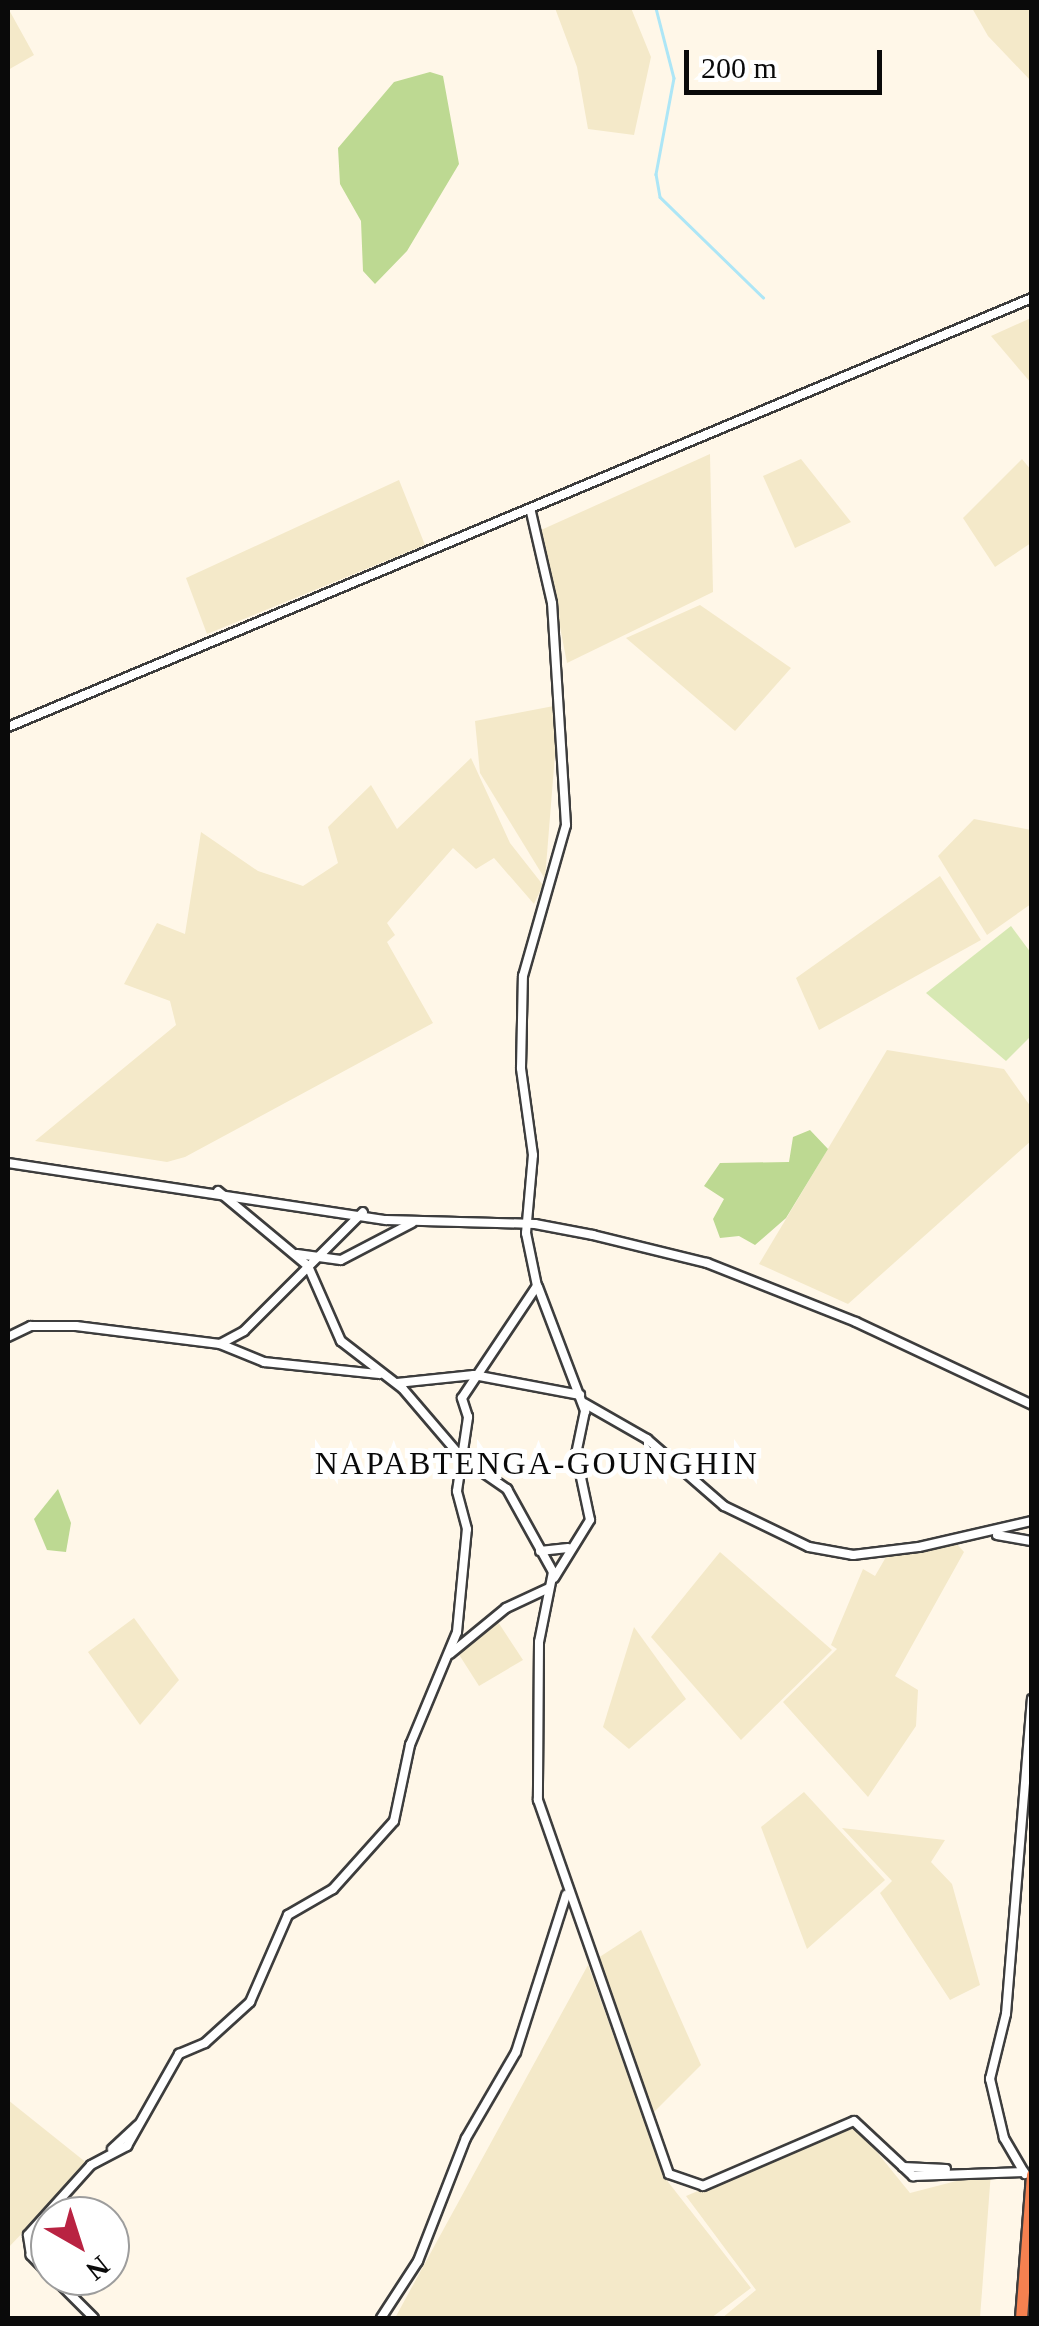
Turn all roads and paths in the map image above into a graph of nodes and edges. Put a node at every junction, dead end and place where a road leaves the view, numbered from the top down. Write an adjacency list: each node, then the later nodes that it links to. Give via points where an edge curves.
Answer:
1 (1032, 298): 2 (street)
2 (531, 512): 3 (street); 8 (street, via 552,603 566,825 522,976 522,1068 533,1155)
3 (8, 728)
4 (8, 1163): 5 (street)
5 (218, 1191): 6 (street); 9 (street)
6 (364, 1212): 7 (street); 10 (street)
7 (414, 1222): 8 (street); 10 (street, via 360,1252)
8 (528, 1224): 12 (street); 19 (street, via 708,1263 856,1322)
9 (292, 1252): 10 (street); 11 (street)
10 (318, 1260): 11 (street)
11 (309, 1268): 14 (street); 15 (street, via 335,1333)
12 (537, 1286): 16 (street); 18 (street)
13 (8, 1336): 14 (street, via 30,1326 76,1326)
14 (220, 1344): 15 (street, via 264,1362)
15 (379, 1374): 17 (street)
16 (474, 1375): 17 (street); 18 (street); 20 (street, via 462,1398)
17 (394, 1383): 20 (street)
18 (582, 1399): 22 (street, via 647,1439 724,1506 801,1545 853,1555); 24 (street, via 576,1454 591,1512)
19 (1032, 1405)
20 (462, 1458): 25 (street, via 508,1489); 28 (street, via 457,1491 467,1529)
21 (1032, 1521): 22 (street)
22 (993, 1534): 23 (street)
23 (1032, 1541)
24 (570, 1546): 25 (street); 26 (street)
25 (540, 1551): 26 (street)
26 (554, 1578): 27 (street)
27 (550, 1588): 28 (street, via 506,1608); 30 (street, via 539,1642 544,1712 536,1790)
28 (446, 1657): 32 (street, via 412,1741 394,1821 333,1889 288,1915 250,2002 179,2054 127,2146 109,2153)
29 (1032, 1699): 31 (street, via 1006,2014 990,2079 1004,2138)
30 (566, 1895): 31 (street, via 669,2174 703,2186 854,2121 903,2168 924,2178 946,2169); 35 (street, via 516,2052 466,2138 418,2261)
31 (1029, 2176): 36 (highway)
32 (67, 2196)
33 (72, 2296): 34 (street)
34 (94, 2318)
35 (381, 2318)
36 (1021, 2318)

